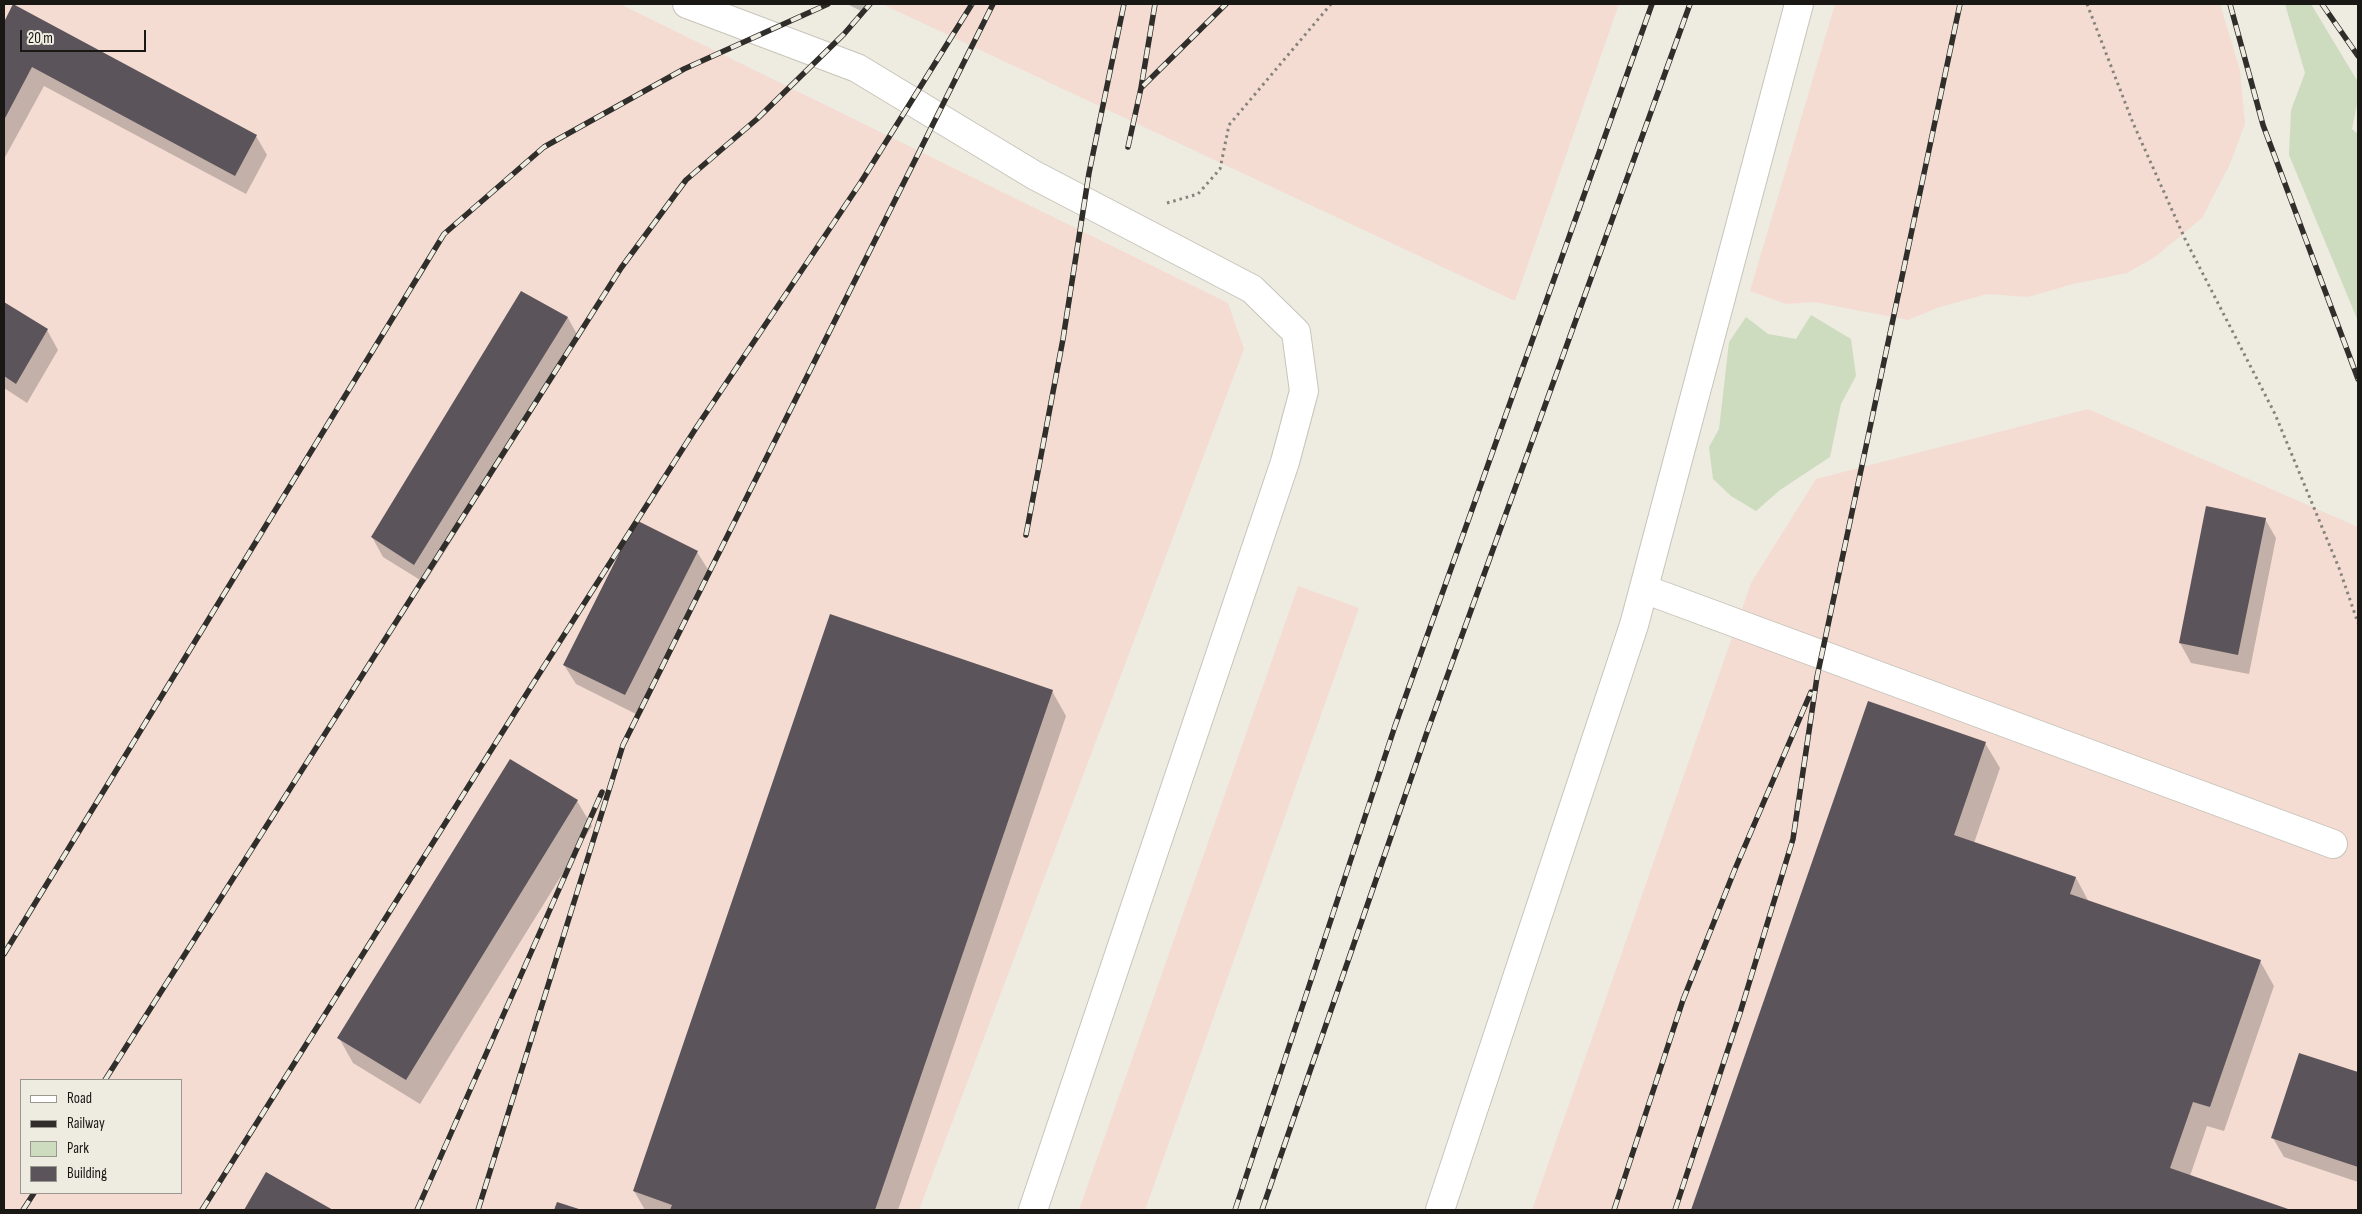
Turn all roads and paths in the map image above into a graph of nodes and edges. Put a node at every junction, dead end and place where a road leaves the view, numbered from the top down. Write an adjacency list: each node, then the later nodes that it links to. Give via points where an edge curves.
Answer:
1 (687, 4): 5 (street, via 857,68 1034,175)
2 (1331, 4): 5 (path, via 1229,125 1220,169 1198,194 1159,206)
3 (1799, 4): 6 (street)
4 (2087, 4): 7 (path, via 2133,123 2185,240 2275,414 2339,568)
5 (1135, 228): 9 (street, via 1252,289 1296,332 1304,391 1285,462)
6 (1644, 589): 8 (street); 10 (street)
7 (2358, 623)
8 (2333, 844)
9 (1033, 1210)
10 (1440, 1210)

